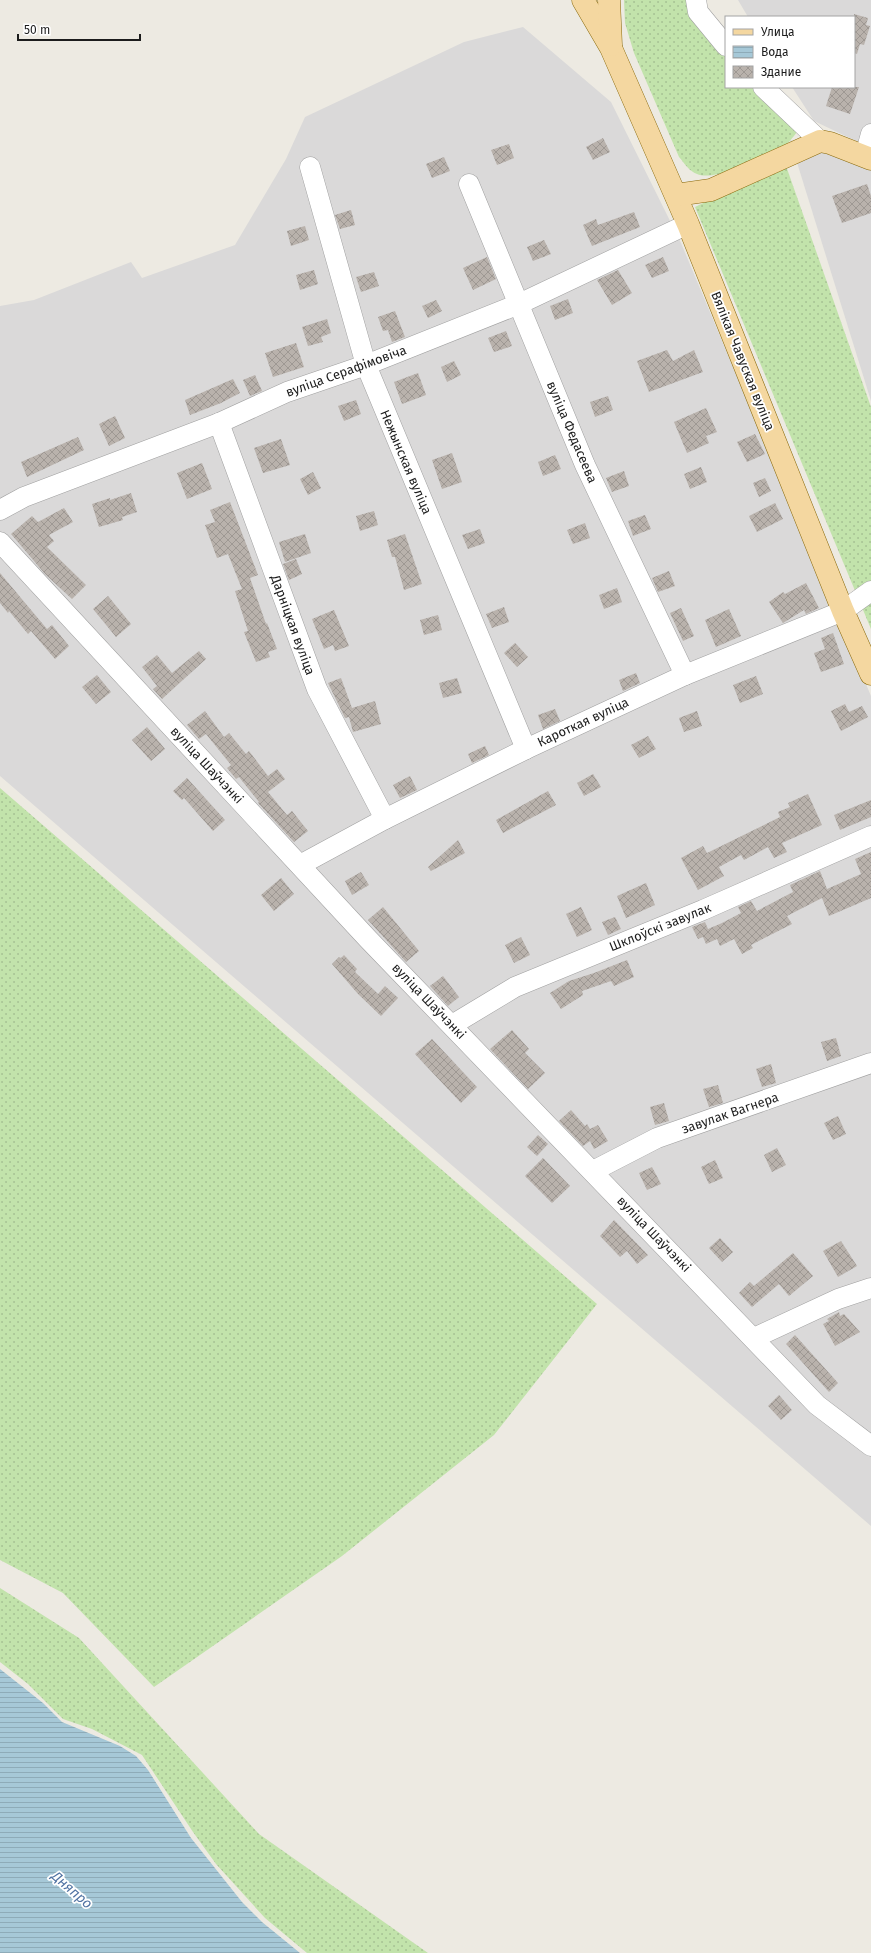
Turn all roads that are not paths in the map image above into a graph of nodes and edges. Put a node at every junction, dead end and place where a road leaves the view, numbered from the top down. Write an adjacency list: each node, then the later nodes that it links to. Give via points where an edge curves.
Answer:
1 (583, 0): 5 (main road, Вялікая Чавуская вуліца)
2 (609, 0): 5 (main road, Вялікая Чавуская вуліца)
3 (696, 0): 4 (street, via 698,12)
4 (725, 45)
5 (611, 48): 12 (main road, Вялікая Чавуская вуліца)
6 (764, 88): 8 (street)
7 (871, 134): 9 (street)
8 (820, 141): 9 (main road); 12 (main road, via 712,190)
9 (868, 157)
10 (310, 167): 15 (street, Нежынская вуліца)
11 (469, 184): 14 (street, вуліца Федасеева)
12 (676, 195): 13 (main road, Вялікая Чавуская вуліца)
13 (688, 224): 14 (street, вуліца Серафімовіча); 20 (main road, Вялікая Чавуская вуліца)
14 (519, 304): 15 (street, вуліца Серафімовіча); 22 (street, вуліца Федасеева, via 585,465)
15 (366, 366): 16 (street, вуліца Серафімовіча, via 286,392); 23 (street, Нежынская вуліца)
16 (219, 423): 17 (street, вуліца Серафімовіча, via 24,497); 24 (street, Дарніцкая вуліца, via 317,689)
17 (0, 510)
18 (0, 542): 26 (street, вуліца Шаўчэнкі)
19 (871, 591): 20 (street, Кароткая вуліца)
20 (844, 611): 21 (main road, Вялікая Чавуская вуліца); 22 (street, Кароткая вуліца)
21 (871, 674)
22 (685, 675): 23 (street, Кароткая вуліца)
23 (526, 749): 24 (street, Кароткая вуліца)
24 (384, 819): 26 (street, Кароткая вуліца)
25 (871, 836): 27 (street, Шклоўскі завулак, via 703,910 515,987)
26 (300, 865): 27 (street, вуліца Шаўчэнкі)
27 (452, 1025): 29 (street, вуліца Шаўчэнкі)
28 (871, 1063): 29 (street, завулак Вагнера, via 657,1138)
29 (593, 1171): 31 (street, вуліца Шаўчэнкі)
30 (871, 1288): 31 (street, via 838,1299)
31 (754, 1338): 32 (street, вуліца Шаўчэнкі, via 817,1405)
32 (871, 1446)

